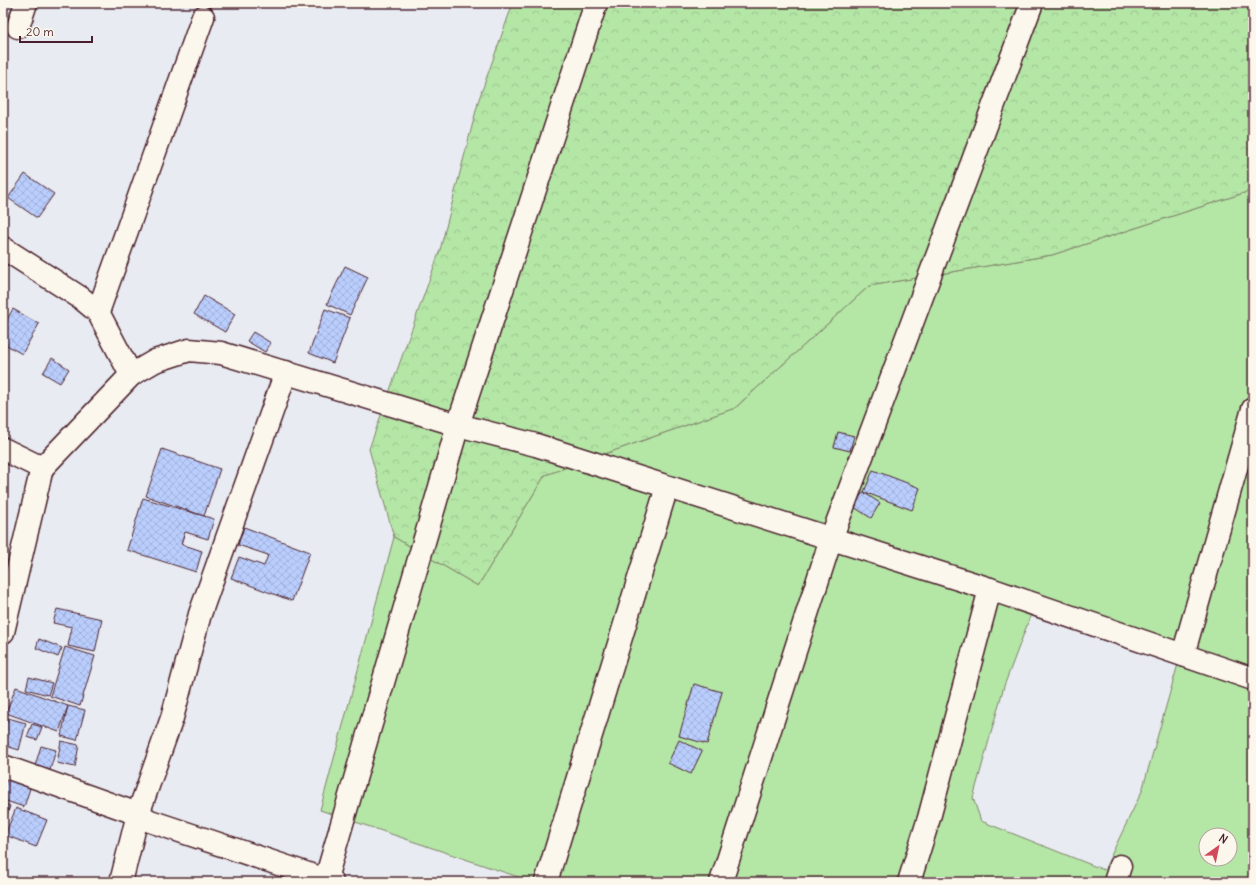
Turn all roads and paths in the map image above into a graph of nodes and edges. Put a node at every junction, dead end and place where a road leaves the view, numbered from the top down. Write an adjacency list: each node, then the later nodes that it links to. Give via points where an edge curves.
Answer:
1 (26, 3): 5 (street)
2 (596, 3): 11 (street)
3 (1032, 3): 15 (street)
4 (203, 17): 7 (street)
5 (18, 27)
6 (3, 248): 7 (street, via 81,298)
7 (98, 312): 9 (street)
8 (286, 372): 9 (street, via 221,352 189,350 155,361); 11 (street); 21 (street, via 200,614 172,718)
9 (132, 375): 13 (street)
10 (1253, 409): 18 (street)
11 (458, 425): 14 (street, via 536,445); 22 (street)
12 (3, 449): 13 (street)
13 (42, 468): 17 (street)
14 (667, 486): 15 (street); 24 (street)
15 (831, 539): 16 (street); 25 (street)
16 (990, 589): 18 (street); 26 (street, via 931,811)
17 (3, 632)
18 (1183, 655): 19 (street)
19 (1253, 679)
20 (3, 766): 21 (street)
21 (138, 814): 22 (street, via 150,821); 23 (street)
22 (327, 881)
23 (121, 882)
24 (546, 882)
25 (721, 882)
26 (909, 882)

